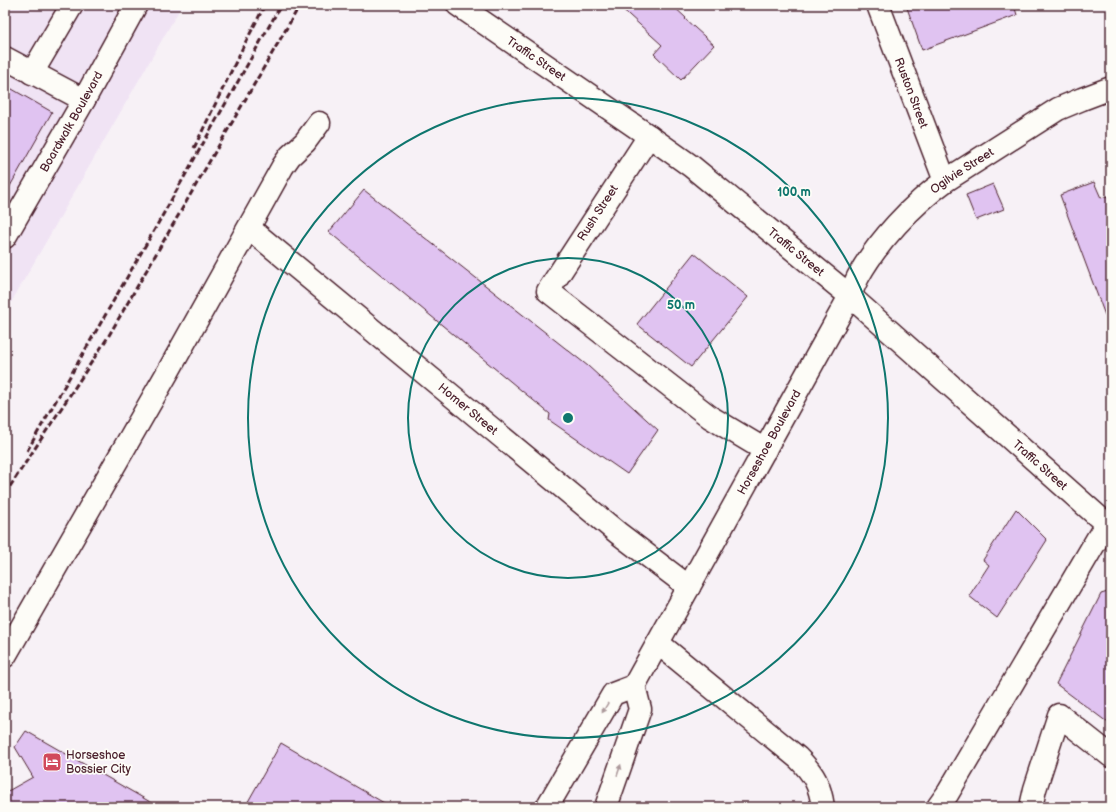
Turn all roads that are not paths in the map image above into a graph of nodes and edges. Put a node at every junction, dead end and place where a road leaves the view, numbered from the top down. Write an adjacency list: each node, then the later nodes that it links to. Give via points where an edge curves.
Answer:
1 (72, 5): 6 (main road)
2 (136, 5): 8 (main road, Boardwalk Boulevard)
3 (458, 5): 10 (main road, Traffic Street)
4 (878, 5): 11 (main road, Ruston Street)
5 (5, 58): 6 (main road)
6 (32, 73): 8 (main road)
7 (1111, 88): 11 (main road, Ogilvie Street, via 1058,109)
8 (84, 100): 13 (main road, Boardwalk Boulevard)
9 (319, 123): 12 (main road, via 283,166)
10 (649, 136): 14 (main road, Traffic Street, via 691,166); 15 (main road, Rush Street, via 548,291 710,417)
11 (945, 181): 14 (main road, Ogilvie Street, via 927,194 889,232 858,277)
12 (249, 228): 17 (main road, Homer Street, via 618,533); 19 (main road)
13 (5, 237)
14 (850, 296): 15 (main road, Horseshoe Boulevard); 16 (main road, Traffic Street)
15 (764, 450): 17 (main road, Horseshoe Boulevard)
16 (1109, 524): 22 (main road)
17 (689, 587): 18 (main road, Horseshoe Boulevard)
18 (658, 643): 20 (main road, Horseshoe Boulevard); 25 (main road, via 798,758 812,774)
19 (5, 656)
20 (634, 686): 23 (main road, one-way to 23, via 613,694); 24 (main road, one-way to 20, via 640,709)
21 (1111, 756): 26 (main road, via 1059,715 1035,789)
22 (943, 802)
23 (546, 807)
24 (606, 807)
25 (823, 807)
26 (1032, 807)

